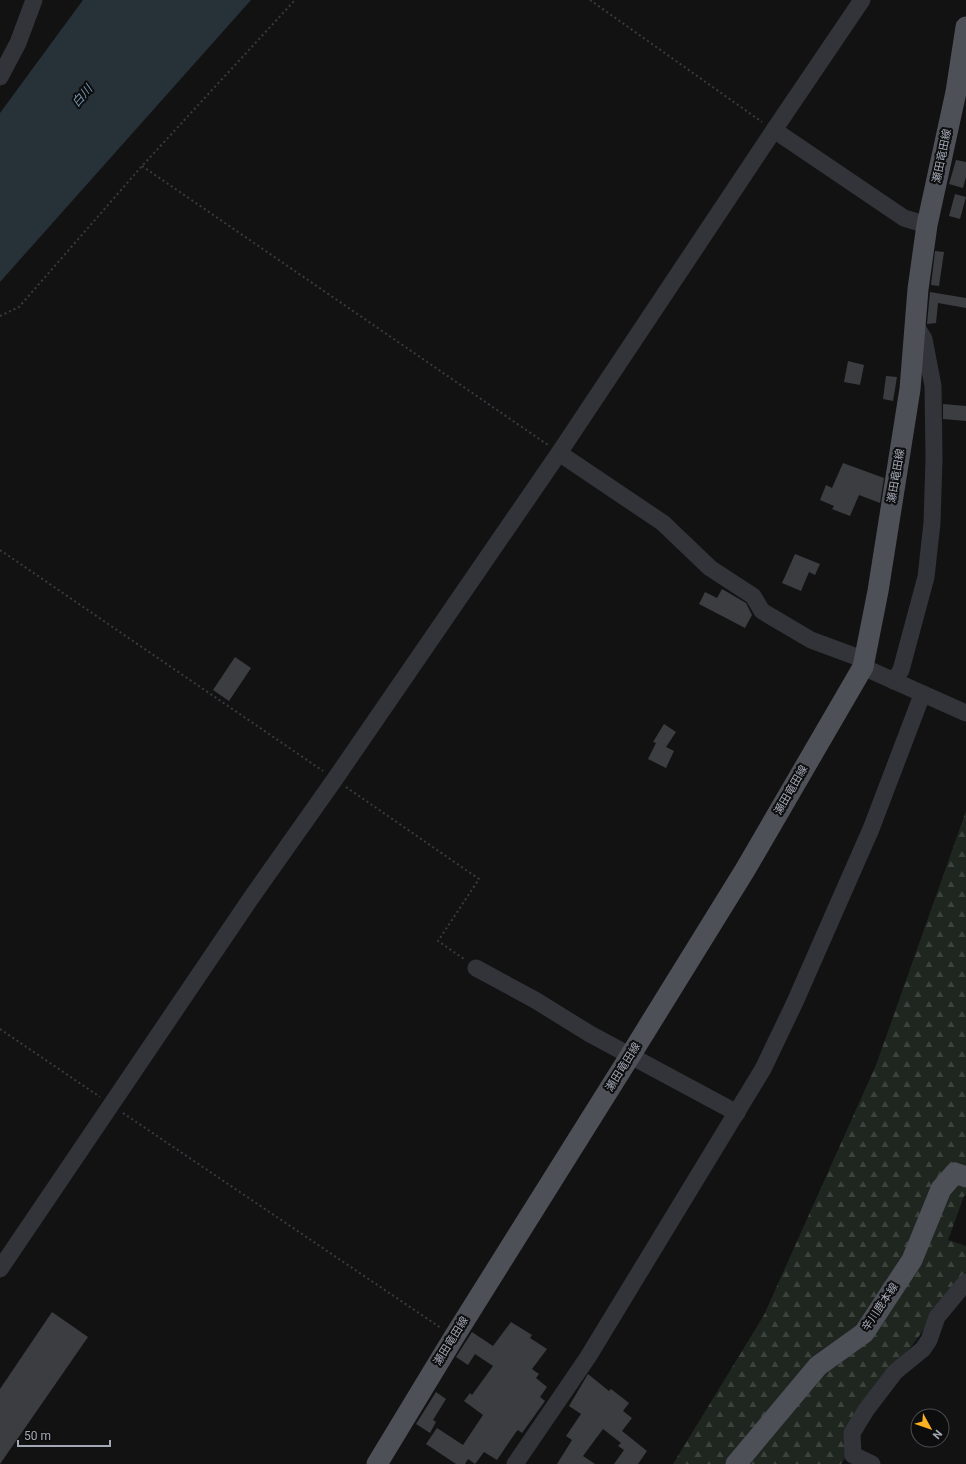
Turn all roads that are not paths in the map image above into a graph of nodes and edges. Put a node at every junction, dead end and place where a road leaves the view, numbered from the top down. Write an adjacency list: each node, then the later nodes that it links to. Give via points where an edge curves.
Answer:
1 (34, 0): 4 (street, via 18,43)
2 (862, 0): 5 (street)
3 (966, 26): 6 (main road, 瀬田竜田線, via 956,92)
4 (0, 77)
5 (774, 130): 6 (street, via 904,218); 8 (street)
6 (927, 225): 7 (main road, 瀬田竜田線)
7 (915, 324): 9 (main road, 瀬田竜田線, via 910,389); 10 (street, via 924,339 932,386 932,522 926,577 901,670)
8 (559, 453): 9 (street, via 663,523 710,568 753,596 762,611 811,640); 17 (street, via 251,898)
9 (864, 663): 10 (street); 14 (main road, 瀬田竜田線, via 745,870)
10 (894, 681): 11 (street)
11 (922, 695): 12 (street); 15 (street, via 871,829 795,1002 763,1069)
12 (966, 713)
13 (476, 968): 14 (street)
14 (630, 1056): 15 (street); 20 (main road, 瀬田竜田線)
15 (737, 1113): 21 (street, via 588,1357)
16 (966, 1177): 22 (main road, 辛川鹿本線, via 955,1173 941,1189 912,1260 864,1333 818,1366)
17 (0, 1269)
18 (966, 1282): 19 (street, via 937,1317 923,1349 895,1372 866,1410 852,1433)
19 (849, 1459): 23 (street)
20 (377, 1464)
21 (515, 1464)
22 (736, 1464)
23 (872, 1464)

